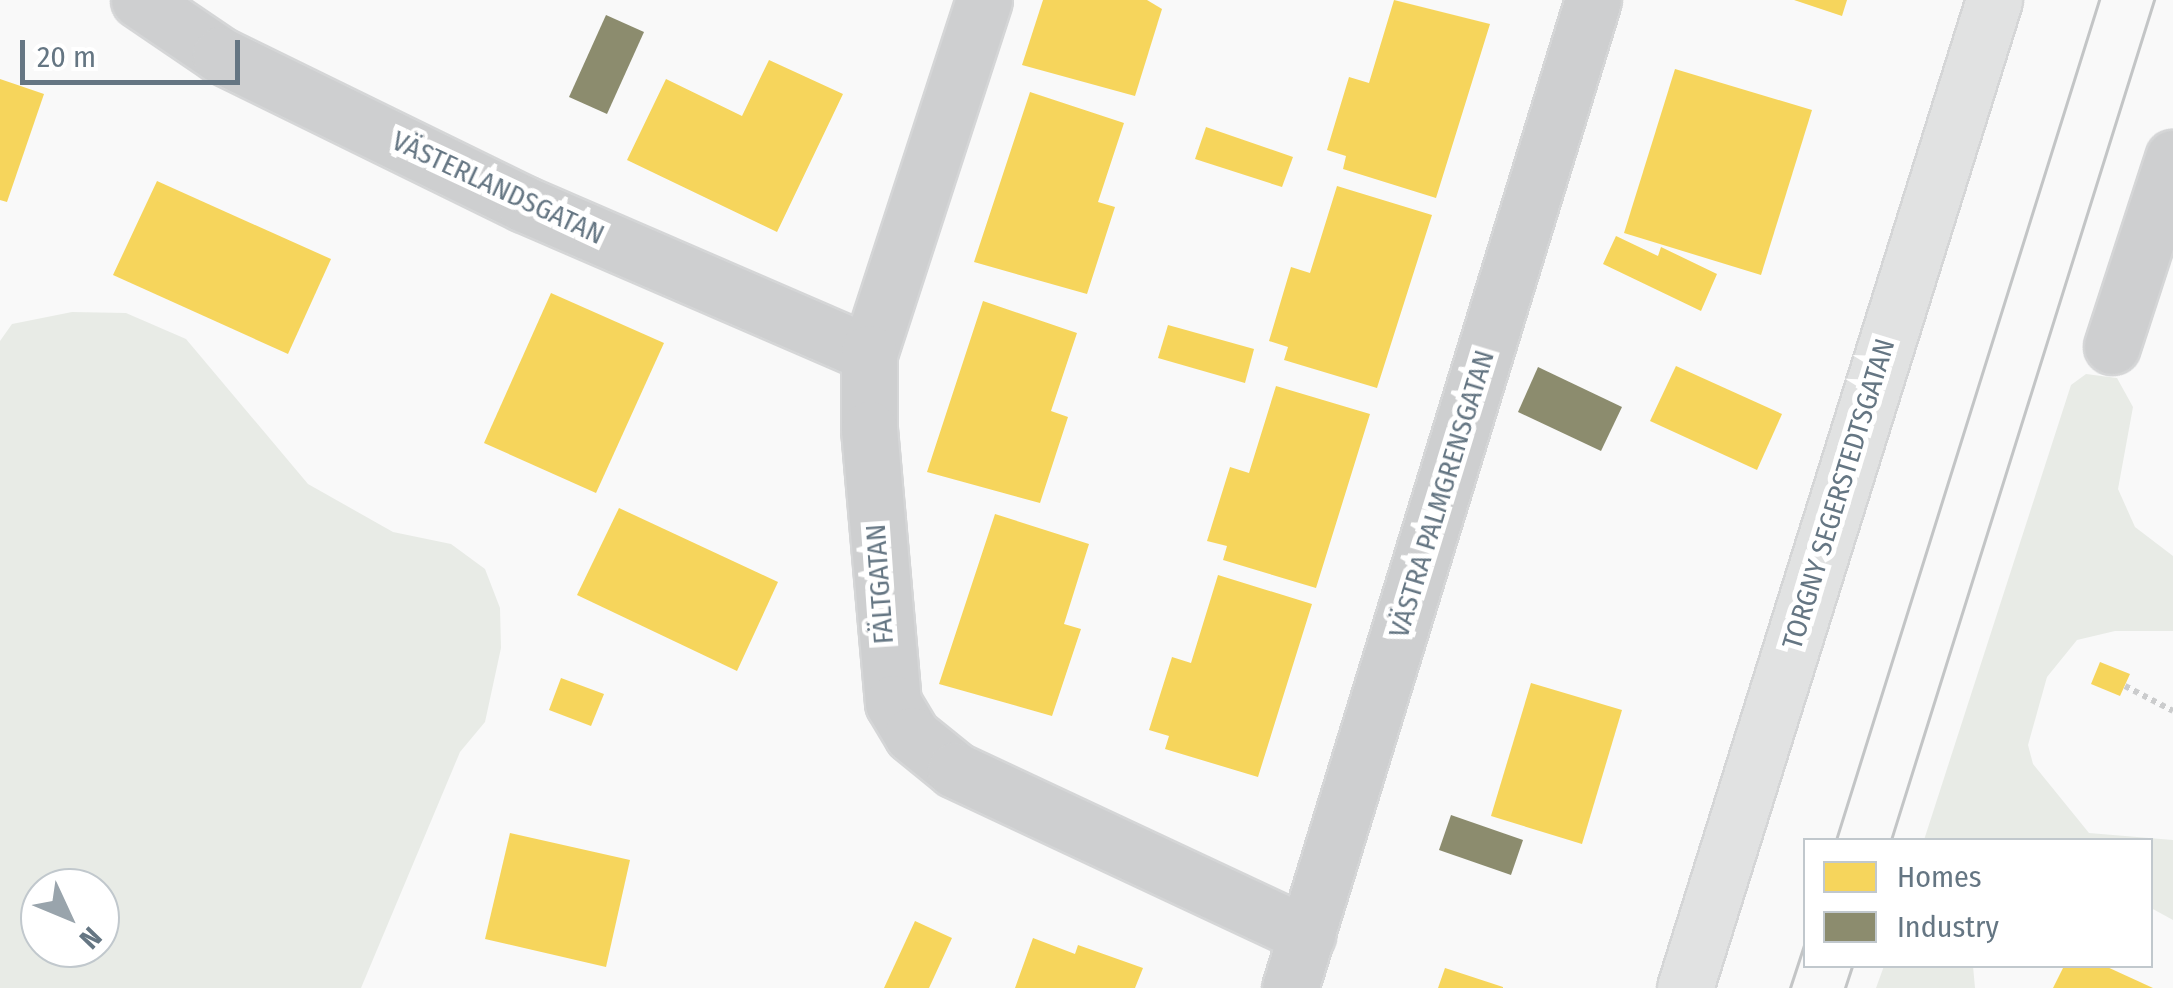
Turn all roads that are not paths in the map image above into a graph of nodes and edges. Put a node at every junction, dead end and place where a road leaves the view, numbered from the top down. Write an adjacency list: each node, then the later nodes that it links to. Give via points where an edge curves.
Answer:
1 (139, 0): 7 (street, VÄSTERLANDSGATAN, via 220,56 488,186)
2 (984, 0): 7 (street, FÄLTGATAN)
3 (1594, 0): 8 (street, VÄSTRA PALMGRENSGATAN)
4 (1994, 0): 10 (street, TORGNY SEGERSTEDTSGATAN)
5 (2173, 158): 6 (street)
6 (2112, 346)
7 (870, 353): 8 (street, FÄLTGATAN, via 886,658 905,727 955,770)
8 (1308, 935): 9 (street, VÄSTRA PALMGRENSGATAN)
9 (1290, 988)
10 (1685, 988)

